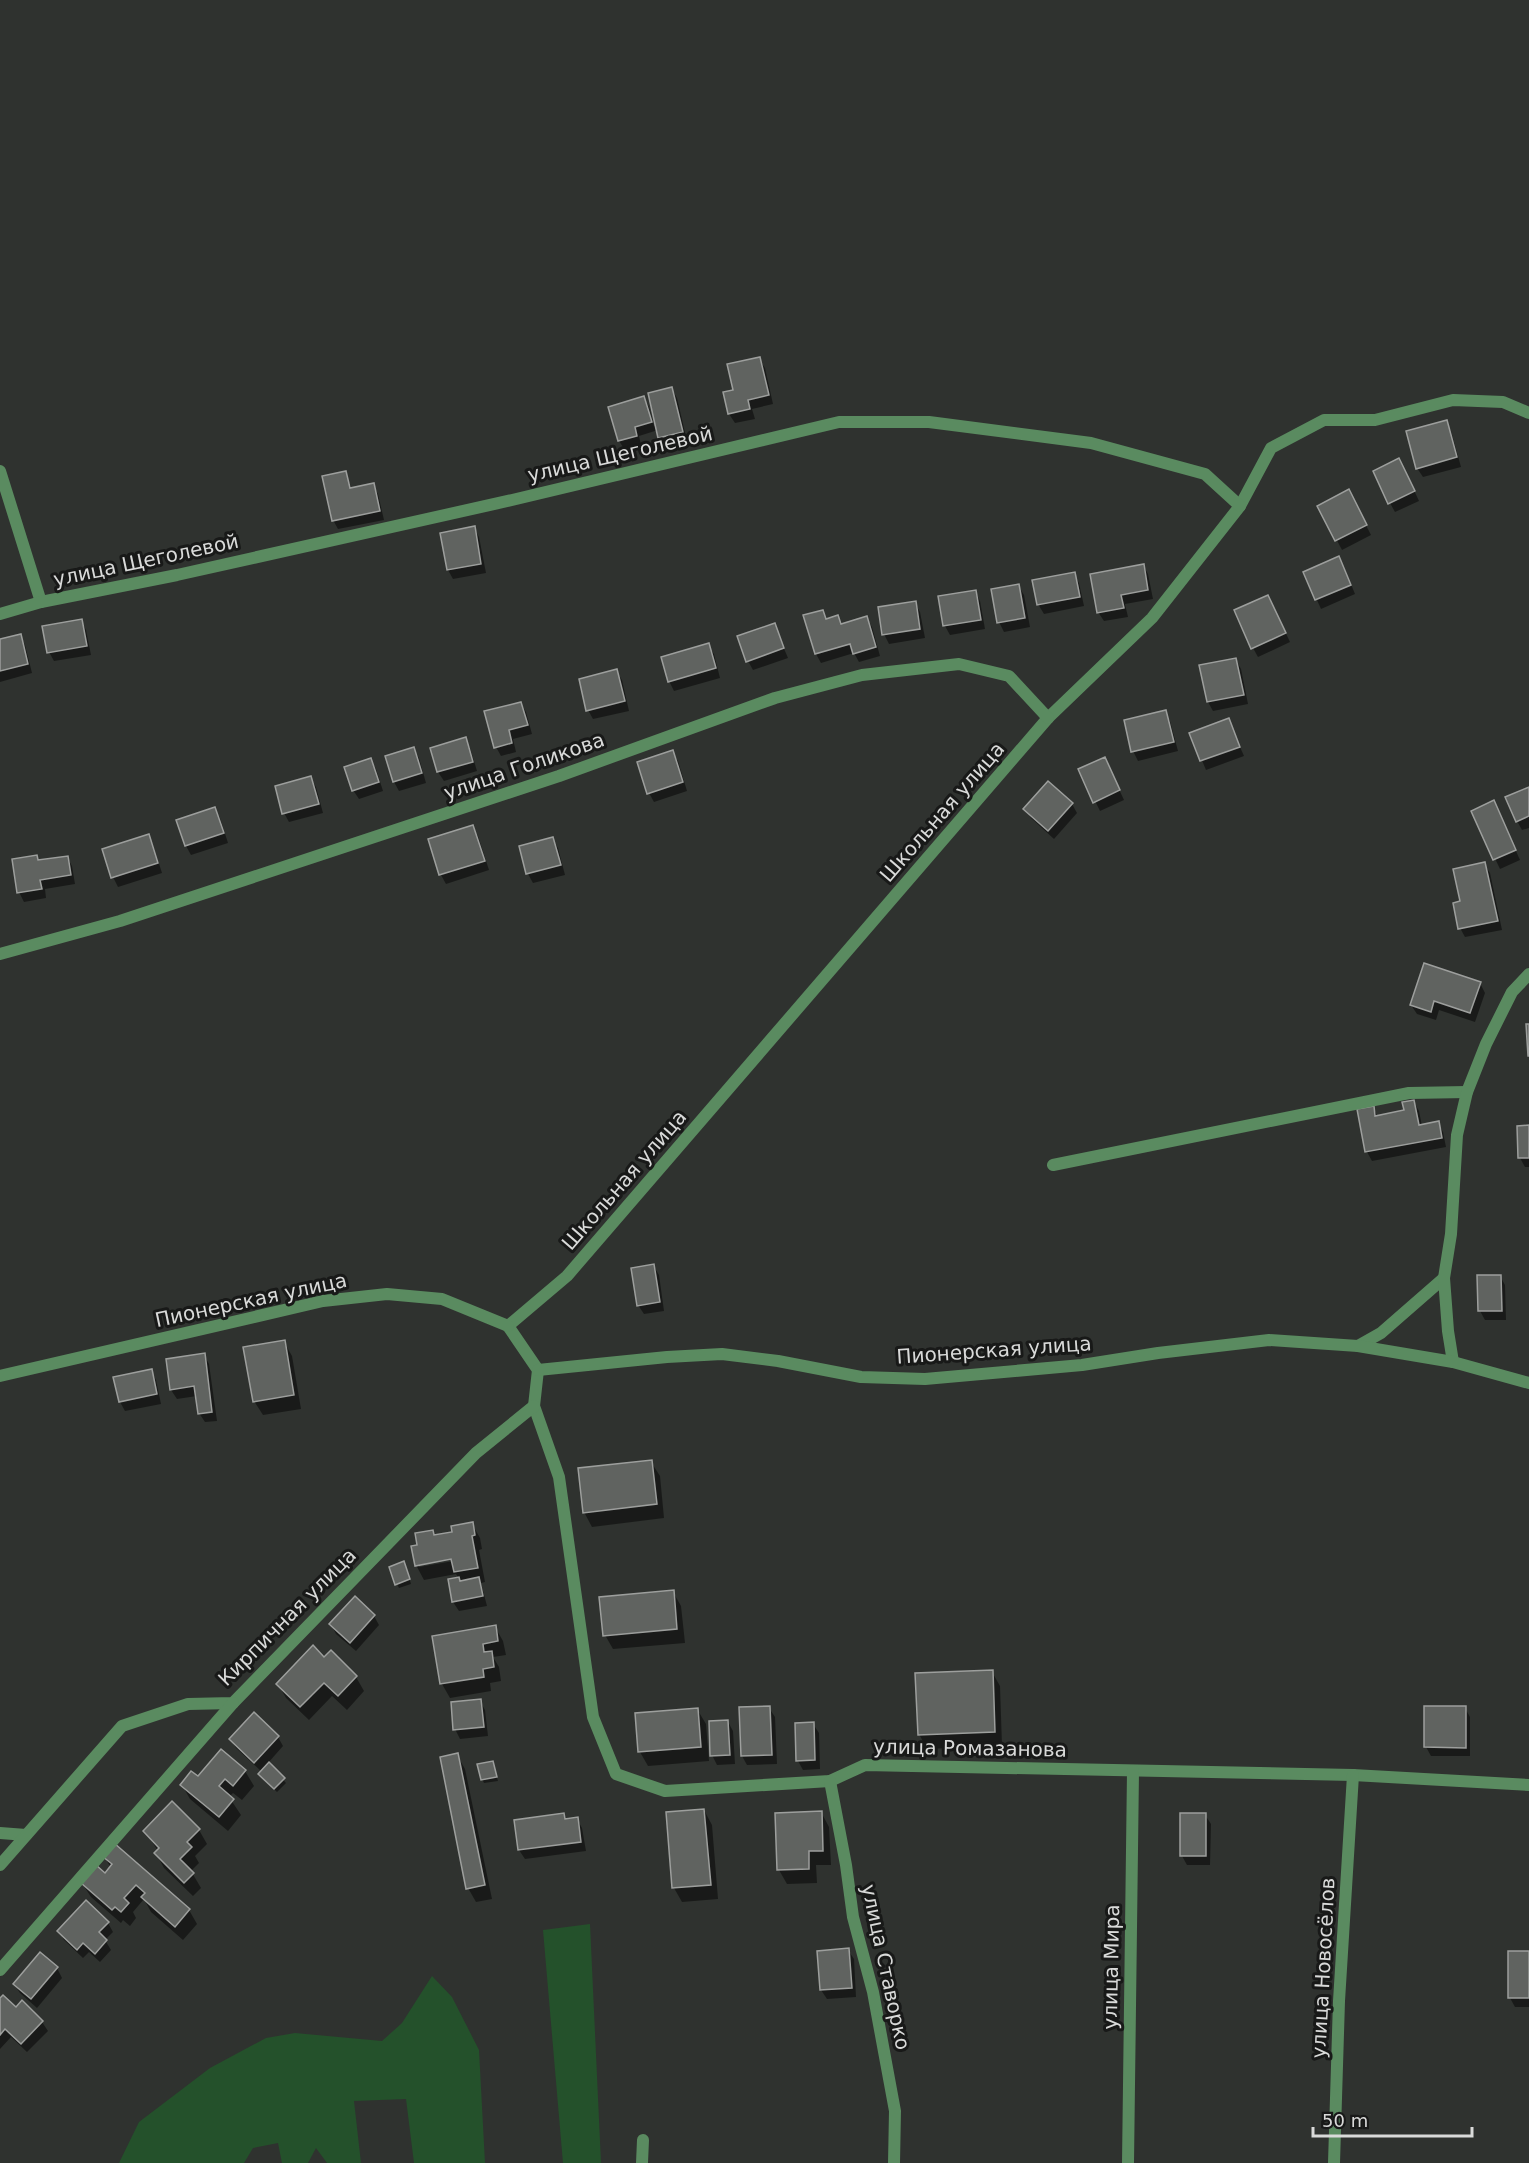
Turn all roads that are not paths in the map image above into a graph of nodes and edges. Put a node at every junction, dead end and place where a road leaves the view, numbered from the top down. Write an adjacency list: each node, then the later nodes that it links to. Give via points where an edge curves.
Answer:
1 (1529, 413): 3 (street, Школьная улица, via 1503,402 1453,400 1375,420 1324,420 1271,448)
2 (0, 471): 4 (street)
3 (1239, 506): 4 (street, улица Щеголевой, via 1205,474 1091,443 929,422 839,422 177,576); 6 (street, Школьная улица, via 1152,618)
4 (41, 602): 5 (street, улица Щеголевой)
5 (0, 614)
6 (1048, 718): 7 (street, улица Голикова, via 1009,676 999,673 959,664 862,675 775,698 559,776 120,921); 12 (street, Школьная улица, via 567,1276)
7 (0, 954)
8 (1529, 974): 9 (street, via 1512,992)
9 (1467, 1092): 10 (street, via 1409,1093); 11 (street, via 1456,1135 1451,1234)
10 (1053, 1165)
11 (1444, 1278): 13 (street, via 1381,1332); 14 (street)
12 (508, 1326): 15 (street); 16 (street, Пионерская улица, via 442,1299 387,1294 323,1301)
13 (1358, 1346): 14 (street, Пионерская улица); 15 (street, Пионерская улица, via 1269,1340 1082,1365 925,1379 861,1377 722,1354)
14 (1453, 1362): 17 (street, Пионерская улица)
15 (538, 1370): 18 (street)
16 (0, 1376)
17 (1529, 1383)
18 (534, 1406): 19 (street, Кирпичная улица, via 476,1453); 22 (street, улица Ромазанова, via 559,1477 593,1717 616,1774 665,1791)
19 (233, 1703): 25 (street, Кирпичная улица, via 189,1704 122,1726); 27 (street)
20 (1133, 1771): 21 (street, улица Ромазанова); 22 (street, улица Ромазанова, via 865,1765); 31 (street, улица Мира)
21 (1353, 1775): 23 (street, улица Ромазанова); 32 (street, улица Новосёлов)
22 (831, 1781): 30 (street, улица Ставорко, via 853,1917 873,1992 895,2111)
23 (1529, 1785)
24 (0, 1833): 25 (street)
25 (26, 1834): 26 (street, Кирпичная улица)
26 (0, 1865)
27 (0, 1970)
28 (642, 2140): 29 (street)
29 (642, 2163)
30 (894, 2163)
31 (1128, 2163)
32 (1334, 2163)

